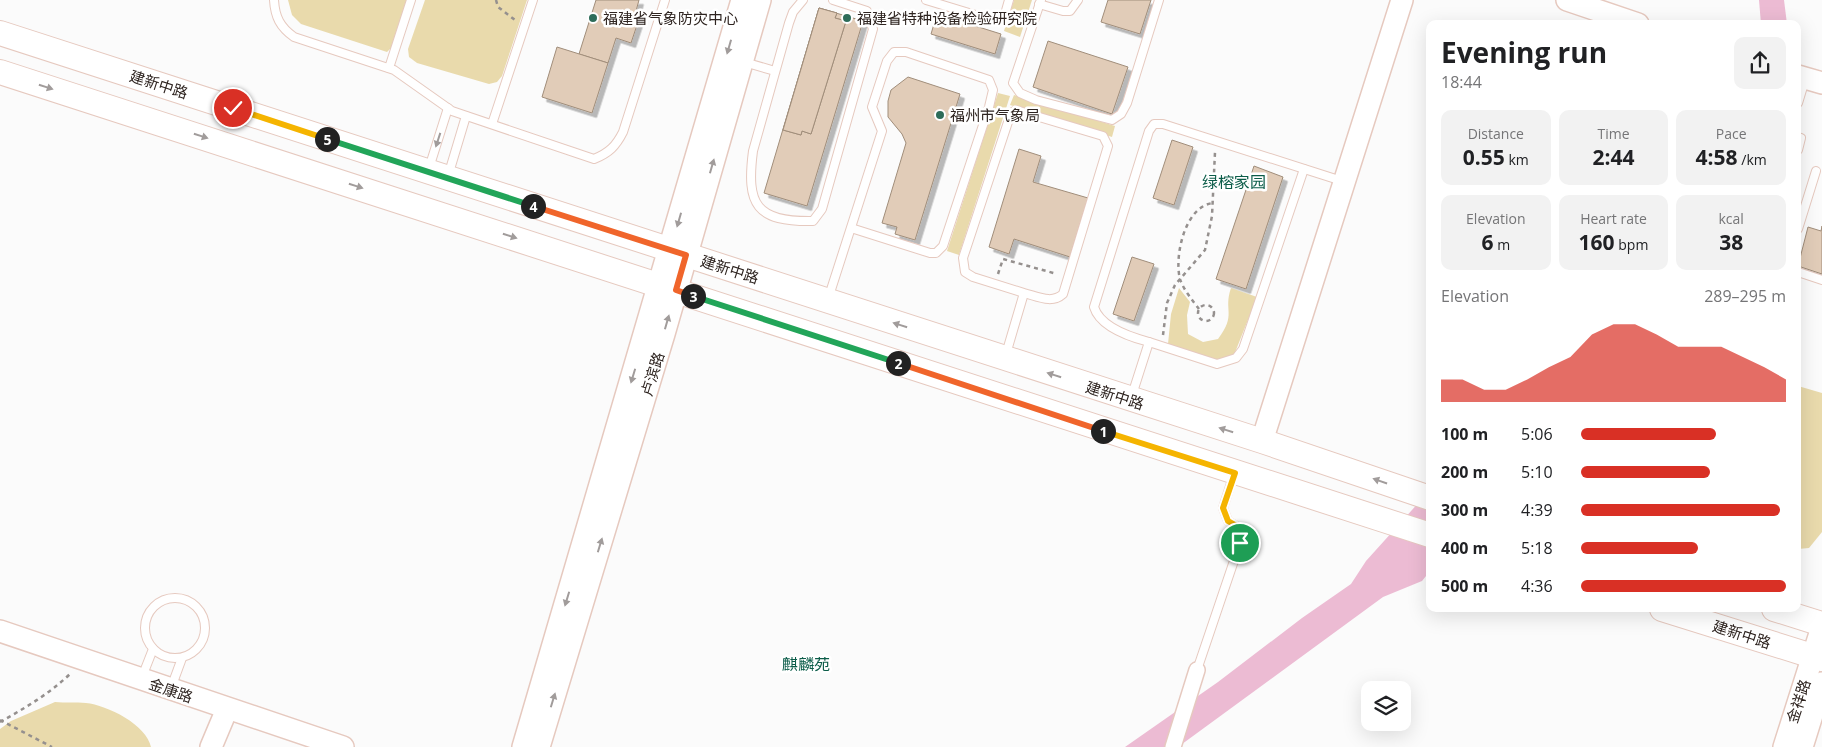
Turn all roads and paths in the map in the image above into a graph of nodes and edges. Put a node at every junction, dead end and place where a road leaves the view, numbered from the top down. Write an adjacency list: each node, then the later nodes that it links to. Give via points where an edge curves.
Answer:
1 (274, 0): 22 (lane, via 279,22 294,37)
2 (411, 0): 22 (lane)
3 (496, 0): 19 (path, via 506,14)
4 (533, 0): 19 (lane)
5 (666, 0): 29 (lane, via 623,132 607,154 594,159)
6 (742, 0): 38 (main road, one-way to 38)
7 (760, 0): 21 (main road, 卢滨路)
8 (802, 0): 23 (lane, via 793,12)
9 (833, 0): 23 (lane, via 867,11 873,29 822,209 813,221 795,221 768,214 757,205 751,192 753,151)
10 (926, 0): 15 (lane)
11 (1009, 0): 15 (lane, via 1005,14 992,20)
12 (1078, 0): 16 (lane, via 1070,11)
13 (1159, 0): 16 (lane, via 1127,103 1121,114 1112,120 1036,100 1020,93 1013,84)
14 (1402, 0): 34 (main road)
15 (940, 2)
16 (1040, 2)
17 (1578, 2): 18 (main road)
18 (1627, 20)
19 (525, 23): 29 (lane)
20 (0, 33): 33 (main road, 建新中路)
21 (742, 62): 23 (lane); 38 (main road, 卢滨路, one-way to 21)
22 (389, 68): 27 (lane)
23 (775, 71)
24 (0, 72): 44 (main road, one-way to 44)
25 (1808, 79): 26 (lane)
26 (1801, 96)
27 (448, 108): 28 (lane); 33 (lane, one-way to 33)
28 (466, 116): 29 (lane); 33 (lane)
29 (492, 124)
30 (1215, 140): 31 (lane); 35 (path); 48 (lane, via 1163,124 1154,124 1149,131 1094,306 1102,321 1133,338)
31 (1304, 169): 34 (lane); 49 (lane, via 1243,349 1236,358 1217,364)
32 (1816, 171): 36 (lane)
33 (437, 175): 38 (main road, 建新中路)
34 (1344, 182): 52 (main road)
35 (1213, 203): 41 (path, via 1205,250); 41 (path, via 1196,210 1185,230 1179,255)
36 (1801, 215)
37 (851, 228): 37 (lane, via 930,253 936,253 943,246 989,107 993,90 990,80 906,52 894,52 887,61 872,107 882,131); 46 (lane)
38 (678, 253): 44 (main road, 卢滨路); 46 (main road, 建新中路)
39 (1801, 273): 42 (lane)
40 (1068, 277): 43 (path, via 1004,259); 43 (lane, via 1108,142 1103,136 1016,110 1010,113 963,258 965,272); 45 (lane, via 1063,294 1056,300)
41 (1180, 279): 47 (path); 49 (path, via 1167,303)
42 (1822, 280)
43 (995, 284): 45 (lane)
44 (668, 288): 53 (main road); 73 (main road, one-way to 73); 74 (main road, 卢滨路, one-way to 44)
45 (1024, 293): 50 (lane)
46 (827, 301): 50 (main road, 建新中路, one-way to 46)
47 (1199, 309): 47 (path, via 1201,320 1209,322 1213,318 1215,313 1211,306)
48 (1149, 342): 49 (lane); 51 (lane)
49 (1162, 347)
50 (1004, 359): 51 (main road, 建新中路, one-way to 50)
51 (1130, 400): 52 (main road, 建新中路, one-way to 51)
52 (1262, 441): 54 (main road, 建新中路, one-way to 52)
53 (1235, 473): 55 (main road); 64 (lane, via 1223,508 1228,521 1235,525 1240,543)
54 (1426, 496)
55 (1426, 534)
56 (1672, 612): 62 (main road, 建新中路)
57 (1782, 612): 58 (main road)
58 (1822, 626): 62 (main road, 金祥路)
59 (0, 631): 63 (main road, 金康路)
60 (153, 649): 61 (lane, via 171,659); 61 (lane, via 145,630 151,610 166,600 185,600 200,610 206,628 199,647); 65 (lane)
61 (182, 658): 67 (lane)
62 (1818, 658): 76 (main road, 金祥路)
63 (81, 659): 65 (main road, 金康路); 69 (path, via 57,687)
64 (1197, 670): 75 (street)
65 (142, 680): 67 (main road, 金康路)
66 (1822, 683): 77 (main road, 金祥路)
67 (170, 690): 68 (main road, 金康路)
68 (227, 709): 71 (main road); 72 (main road, 金康路)
69 (1, 721): 70 (path)
70 (52, 747)
71 (211, 747)
72 (343, 747)
73 (522, 747)
74 (539, 747)
75 (1174, 747)
76 (1784, 747)
77 (1802, 747)

